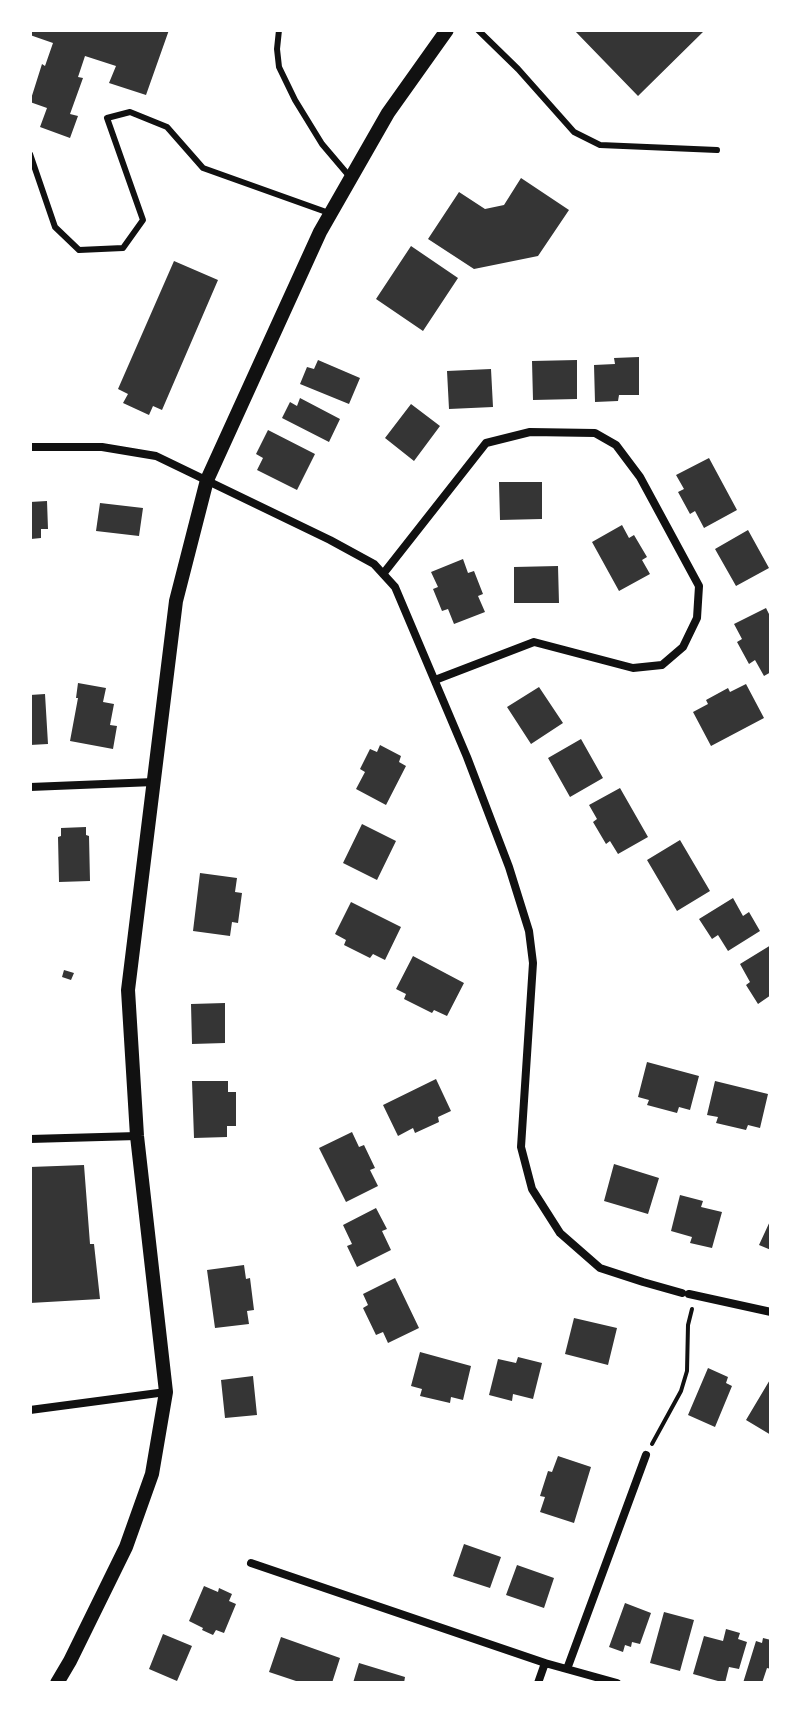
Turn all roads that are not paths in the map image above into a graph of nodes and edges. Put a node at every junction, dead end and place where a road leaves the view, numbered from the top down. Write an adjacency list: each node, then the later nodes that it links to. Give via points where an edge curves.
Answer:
1 (279, 30): 6 (lane, via 279,67 322,144)
2 (447, 30): 6 (street)
3 (478, 30): 4 (lane, via 574,132 600,145)
4 (717, 150)
5 (30, 154): 7 (lane, via 55,227 79,250 123,248 143,220 107,118 130,112 167,127 203,168)
6 (350, 177): 7 (street)
7 (330, 213): 9 (street)
8 (30, 447): 9 (street, via 102,447 156,456)
9 (207, 480): 10 (street, via 330,540); 12 (street, via 176,601)
10 (383, 574): 11 (street, via 395,587); 11 (street, via 486,443 530,432 595,433 616,445 640,477 699,586 697,618 683,647 662,665 633,668 534,642)
11 (435, 680): 16 (street, via 529,931 533,963 521,1147 532,1189 560,1233 600,1268)
12 (154, 782): 13 (street); 14 (street, via 128,990)
13 (30, 787)
14 (137, 1136): 15 (street); 17 (street)
15 (30, 1139)
16 (771, 1312)
17 (166, 1392): 18 (street); 23 (street, via 152,1474 126,1547)
18 (30, 1410)
19 (646, 1455): 22 (street)
20 (251, 1563): 21 (street)
21 (545, 1663): 22 (street); 24 (street)
22 (567, 1669): 25 (street)
23 (57, 1683)
24 (538, 1683)
25 (617, 1683)

